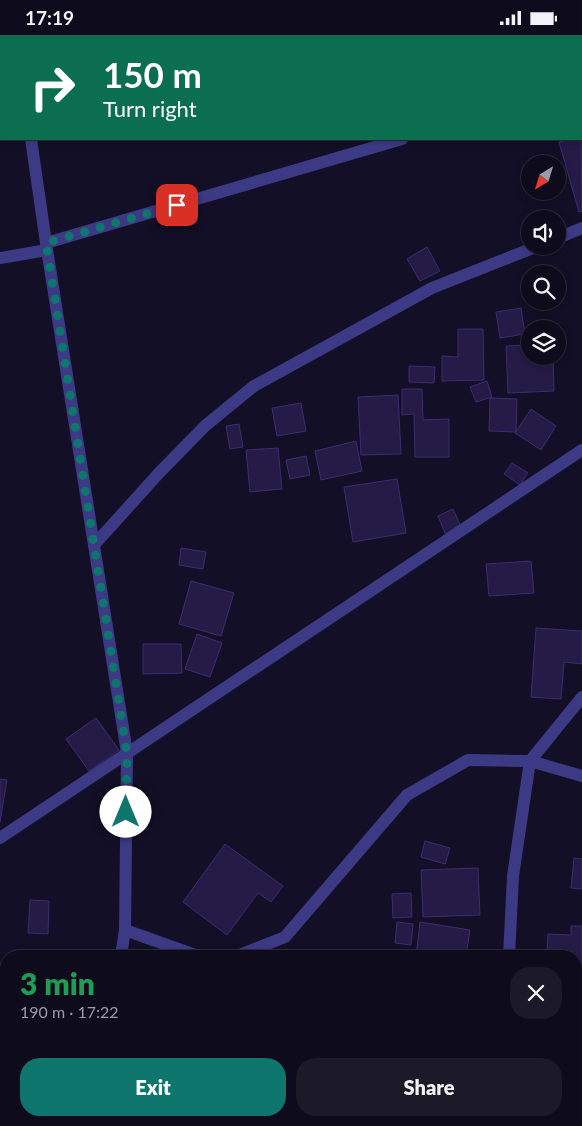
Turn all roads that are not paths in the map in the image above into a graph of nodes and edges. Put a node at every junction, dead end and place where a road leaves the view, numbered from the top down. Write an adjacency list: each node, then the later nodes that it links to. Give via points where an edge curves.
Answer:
1 (31, 140): 5 (street)
2 (399, 140): 5 (street)
3 (582, 229): 4 (street)
4 (566, 235)
5 (47, 247): 7 (street); 9 (street)
6 (521, 253): 9 (street, via 432,288 254,386 205,426)
7 (0, 258)
8 (582, 450): 11 (street)
9 (94, 545): 11 (street)
10 (582, 697): 12 (street)
11 (127, 753): 14 (street); 15 (street)
12 (530, 761): 13 (street); 18 (street, via 468,760 407,795 285,937); 19 (street, via 513,876)
13 (582, 776)
14 (0, 838)
15 (125, 931): 16 (street); 17 (street)
16 (122, 950)
17 (180, 950)
18 (252, 950)
19 (509, 950)

